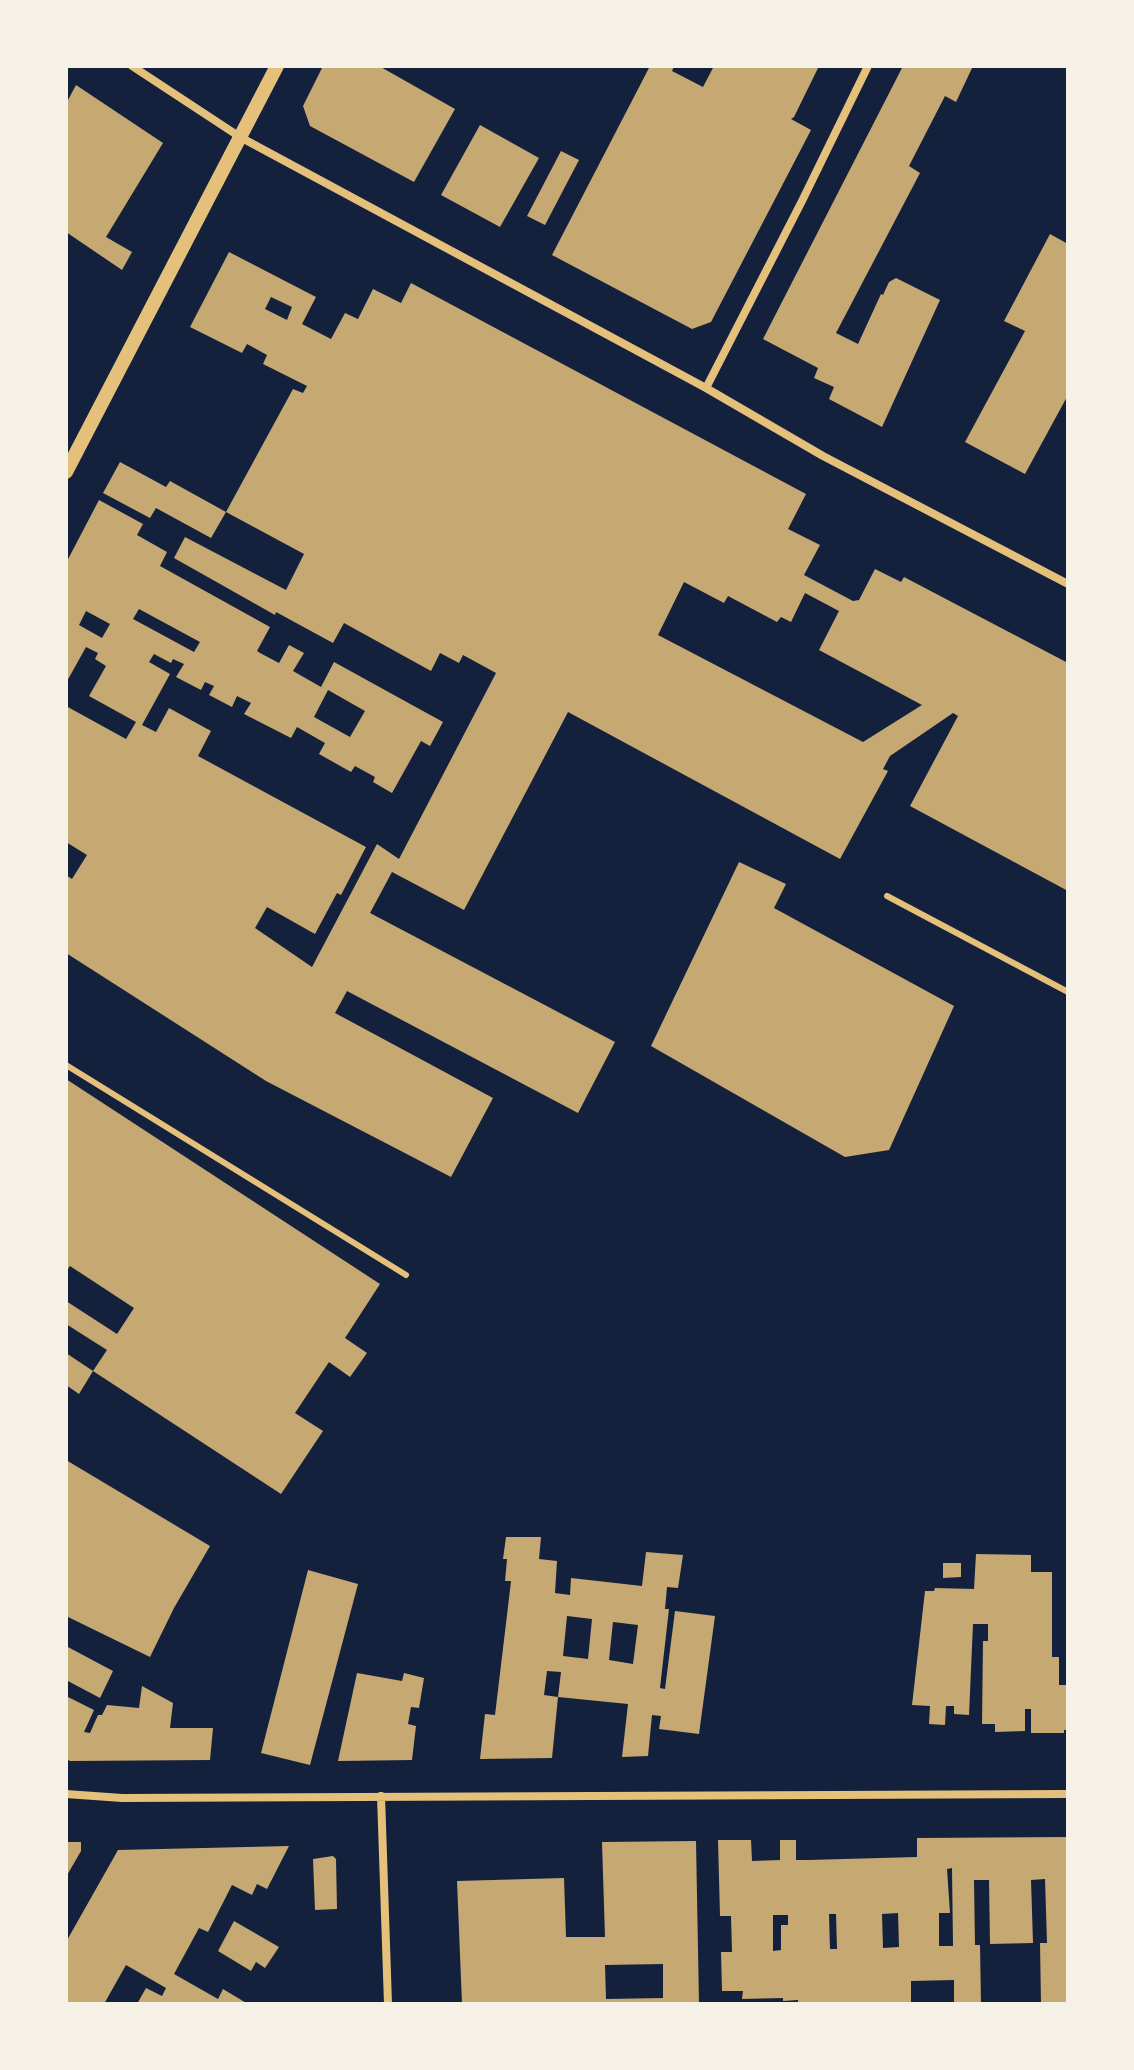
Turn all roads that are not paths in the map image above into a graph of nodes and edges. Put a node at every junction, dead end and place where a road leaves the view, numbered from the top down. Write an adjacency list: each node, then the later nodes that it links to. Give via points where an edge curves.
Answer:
1 (132, 66): 4 (street)
2 (277, 66): 4 (street)
3 (868, 66): 5 (street)
4 (240, 137): 5 (street); 6 (street)
5 (706, 388): 7 (street, via 823,456)
6 (66, 472)
7 (1068, 584)
8 (887, 896): 9 (lane)
9 (1068, 992)
10 (66, 1065): 11 (lane)
11 (406, 1275)
12 (66, 1794): 14 (street)
13 (1068, 1794): 14 (street)
14 (381, 1796): 15 (street)
15 (388, 2004)

